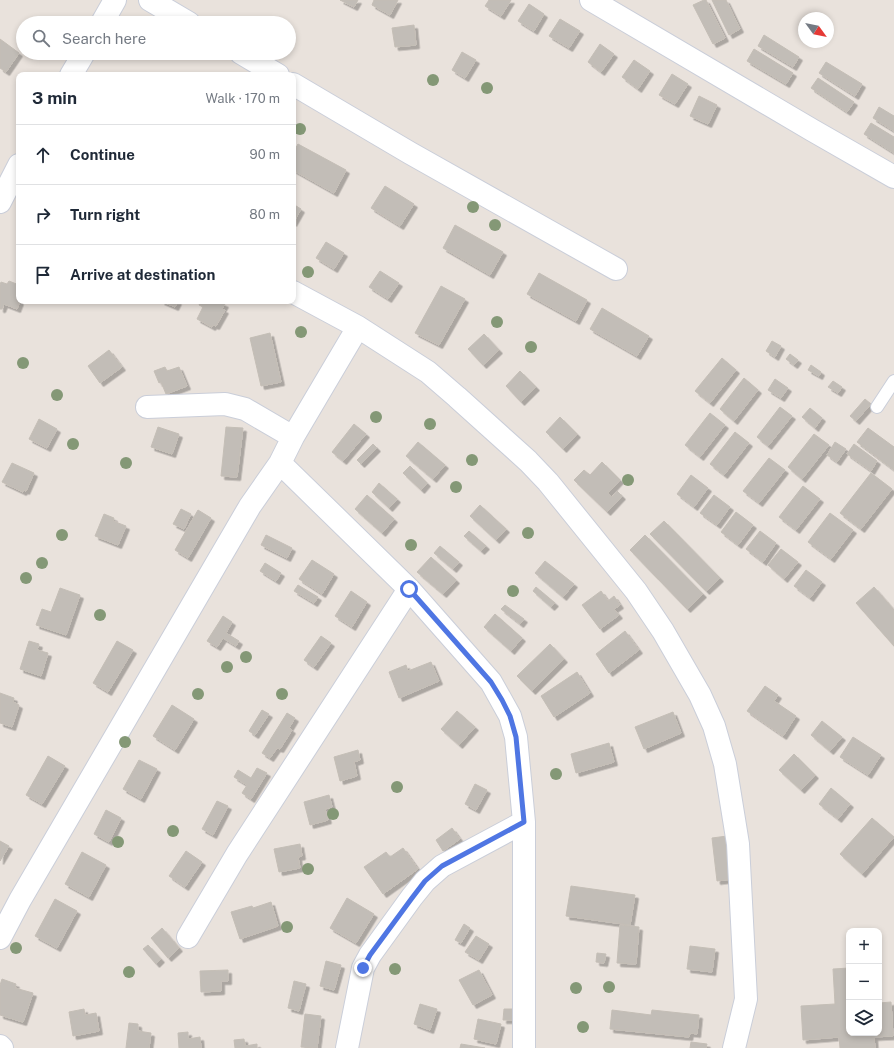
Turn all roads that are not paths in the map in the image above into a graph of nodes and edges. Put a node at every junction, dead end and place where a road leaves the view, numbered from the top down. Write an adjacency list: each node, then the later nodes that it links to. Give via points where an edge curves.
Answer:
1 (115, 0): 4 (street)
2 (150, 0): 5 (street)
3 (591, 0): 12 (street)
4 (106, 16)
5 (178, 16)
6 (80, 60): 8 (street)
7 (252, 60): 9 (street)
8 (73, 72)
9 (273, 72)
10 (296, 86): 14 (street)
11 (16, 171): 13 (street)
12 (894, 177)
13 (0, 202)
14 (616, 269)
15 (296, 294): 16 (street)
16 (358, 327): 20 (street); 30 (street, via 428,372 548,482 636,592 663,631 700,695 714,726 725,764 738,844 746,999)
17 (894, 381): 19 (lane)
18 (147, 407): 20 (street, via 225,404 245,409)
19 (877, 407)
20 (293, 437): 21 (street)
21 (280, 463): 22 (street); 25 (street, via 250,506)
22 (409, 589): 23 (street, via 491,682 510,716 516,737); 24 (street, via 237,854)
23 (524, 822): 28 (street, via 442,866 425,881 363,968); 29 (street)
24 (188, 937)
25 (0, 938)
26 (0, 1046): 27 (street)
27 (2, 1048)
28 (347, 1048)
29 (524, 1048)
30 (734, 1048)

